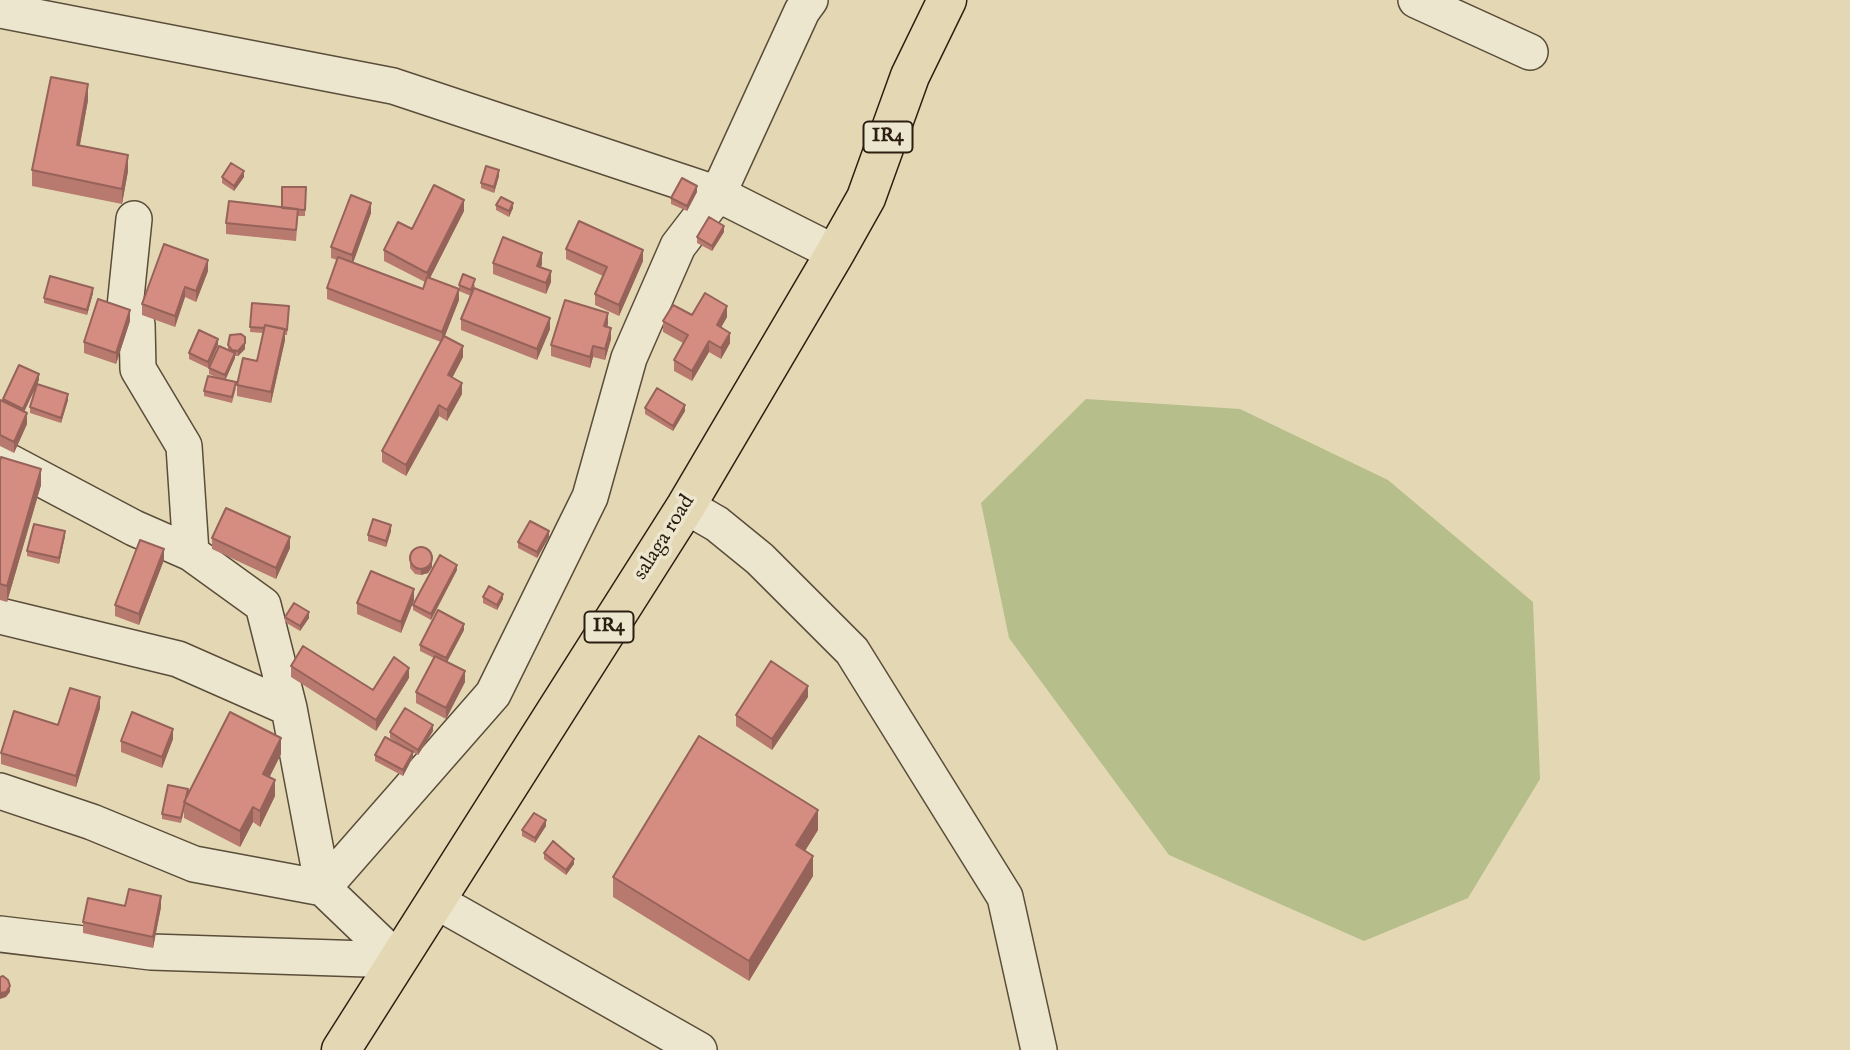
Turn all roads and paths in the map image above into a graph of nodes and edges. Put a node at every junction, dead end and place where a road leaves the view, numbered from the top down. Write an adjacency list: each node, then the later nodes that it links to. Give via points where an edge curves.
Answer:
1 (810, 0): 6 (street)
2 (947, 0): 8 (main road, salaga road / IR4, via 910,76 866,198)
3 (1416, 0): 5 (street)
4 (0, 10): 6 (street, via 393,86)
5 (1530, 52)
6 (718, 194): 8 (street); 15 (street, via 678,246 629,358 590,497 493,695)
7 (134, 219): 11 (street, via 125,307 137,324 138,369 184,446)
8 (835, 253): 10 (main road, salaga road / IR4)
9 (0, 457): 11 (street)
10 (686, 506): 16 (main road, salaga road / IR4); 21 (street, via 760,559 852,651 1005,897)
11 (191, 553): 13 (street, via 263,605)
12 (0, 616): 13 (street, via 178,659)
13 (289, 708): 15 (street)
14 (0, 791): 15 (street, via 194,864)
15 (323, 888): 18 (street)
16 (436, 901): 18 (main road, salaga road / IR4); 20 (street)
17 (0, 934): 18 (street, via 151,952)
18 (398, 960): 19 (main road, salaga road / IR4)
19 (341, 1050)
20 (699, 1050)
21 (1039, 1050)

